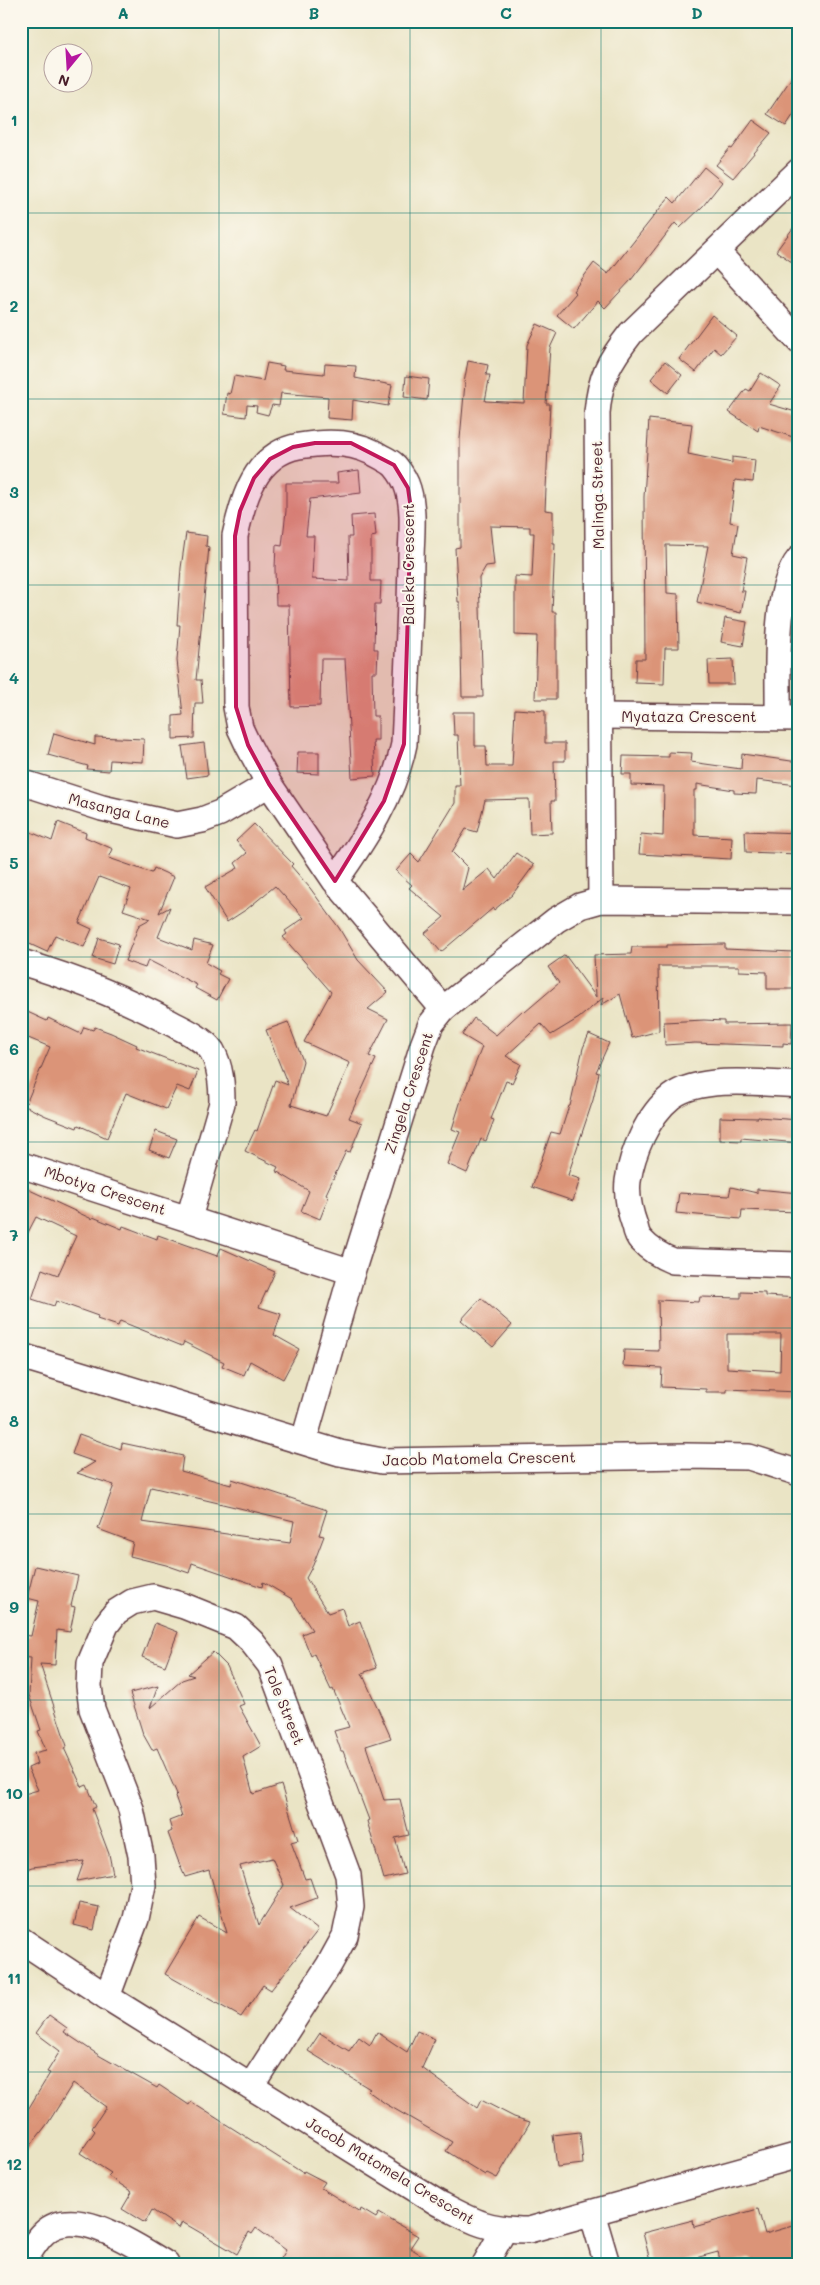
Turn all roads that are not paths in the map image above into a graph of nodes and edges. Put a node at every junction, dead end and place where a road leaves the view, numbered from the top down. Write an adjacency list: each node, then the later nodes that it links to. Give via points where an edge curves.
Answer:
1 (799, 170): 2 (street, Malinga Street)
2 (716, 252): 3 (street); 5 (street, Malinga Street, via 631,333 611,359 599,390)
3 (799, 341)
4 (799, 559): 6 (street, Myataza Crescent, via 790,570 784,589 780,621)
5 (601, 716): 6 (street, Myataza Crescent); 10 (street, Malinga Street)
6 (788, 718)
7 (21, 782): 8 (street, Masanga Lane, via 102,808 177,825 220,813)
8 (269, 784): 9 (street, Baleka Crescent); 9 (street, Baleka Crescent, via 240,728 236,707 235,536 240,511 254,478 270,459 293,447 351,443 394,465 408,488 412,509 411,594 401,762 375,821)
9 (335, 880): 13 (street, Baleka Crescent)
10 (601, 900): 11 (street, Zingela Crescent); 13 (street, Zingela Crescent, via 580,906 556,920)
11 (799, 902)
12 (21, 962): 16 (street, via 131,1001 201,1040 212,1051 219,1068 222,1103)
13 (443, 1009): 18 (street, Zingela Crescent, via 430,1024)
14 (799, 1085): 17 (street, via 706,1084 672,1097 649,1125 638,1147 628,1182 629,1211 639,1239 657,1254 672,1261)
15 (21, 1165): 16 (street, Mbotya Crescent)
16 (189, 1218): 18 (street, Mbotya Crescent)
17 (799, 1265)
18 (352, 1272): 20 (street, Zingela Crescent)
19 (21, 1356): 20 (street, Jacob Matomela Crescent)
20 (304, 1440): 21 (street, Jacob Matomela Crescent, via 340,1453 382,1461 749,1457)
21 (799, 1473)
22 (21, 1940): 23 (street, Jacob Matomela Crescent)
23 (108, 1997): 24 (street, Jacob Matomela Crescent); 24 (street, Tole Street, via 136,1919 143,1885 141,1856 131,1809 92,1709 90,1663 106,1625 116,1612 132,1602 153,1597 236,1627 270,1665 348,1875 351,1907 345,1936 330,1965)
24 (251, 2086): 27 (street, Jacob Matomela Crescent, via 438,2203 480,2225)
25 (799, 2155): 26 (street, Jacob Matomela Crescent)
26 (592, 2212): 27 (street, Jacob Matomela Crescent, via 529,2230); 31 (street)
27 (504, 2230): 30 (street)
28 (21, 2264): 29 (street, via 45,2232 60,2224 82,2223 115,2235)
29 (166, 2264)
30 (485, 2264)
31 (607, 2264)

